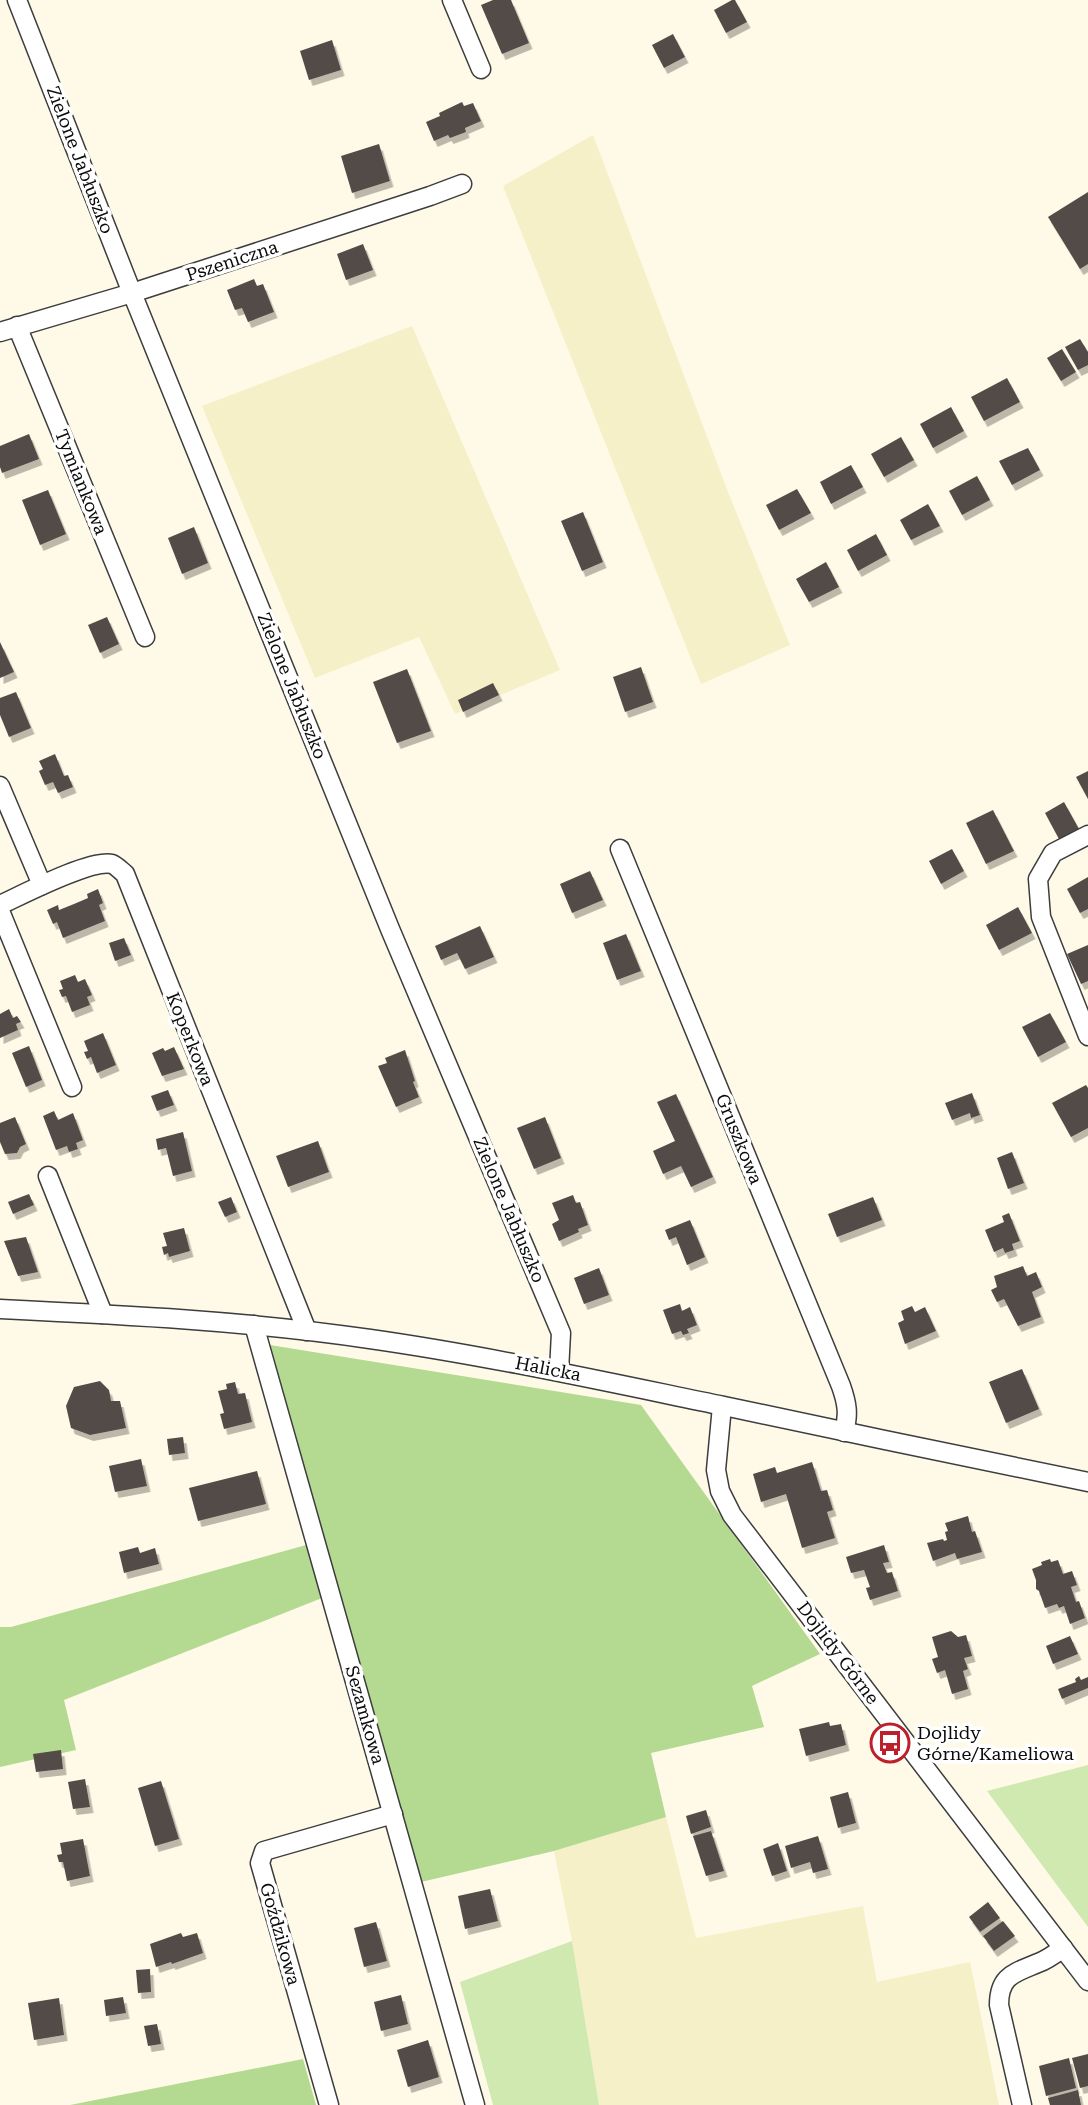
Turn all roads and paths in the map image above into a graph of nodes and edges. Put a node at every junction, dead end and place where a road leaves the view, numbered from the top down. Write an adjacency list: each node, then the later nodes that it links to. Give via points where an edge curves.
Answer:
1 (17, 0): 5 (street, Zielone Jabłuszko)
2 (452, 0): 3 (street)
3 (481, 69)
4 (462, 184): 5 (street, Pszeniczna)
5 (132, 293): 6 (street, Pszeniczna); 21 (street, Zielone Jabłuszko, via 390,929 561,1333)
6 (8, 329): 7 (street, Tymiankowa)
7 (145, 637)
8 (0, 786): 11 (street)
9 (1088, 835): 14 (street, via 1053,853 1038,879 1041,916)
10 (620, 849): 23 (street, Gruszkowa, via 841,1386 848,1406)
11 (42, 885): 12 (street, Koperkowa); 20 (street, Koperkowa, via 98,864 114,865 125,874)
12 (0, 905)
13 (0, 911): 15 (street)
14 (1088, 1036)
15 (72, 1087)
16 (48, 1176): 18 (street)
17 (0, 1309): 18 (street, Halicka)
18 (103, 1314): 19 (street, Halicka)
19 (254, 1325): 20 (street, Halicka); 25 (street, Sezamkowa)
20 (307, 1331): 21 (street, Halicka)
21 (559, 1371): 22 (street, Halicka)
22 (722, 1406): 23 (street, Halicka); 26 (street, Dojlidy Górne, via 716,1470 732,1515)
23 (844, 1432): 24 (street, Halicka)
24 (1088, 1482)
25 (393, 1814): 28 (street, Goździkowa, via 264,1852 260,1863); 29 (street, Sezamkowa)
26 (1063, 1948): 27 (street, Dojlidy Górne); 30 (street, via 1015,1971 1000,1988 999,2005)
27 (1088, 1981)
28 (329, 2105)
29 (475, 2105)
30 (1022, 2105)

